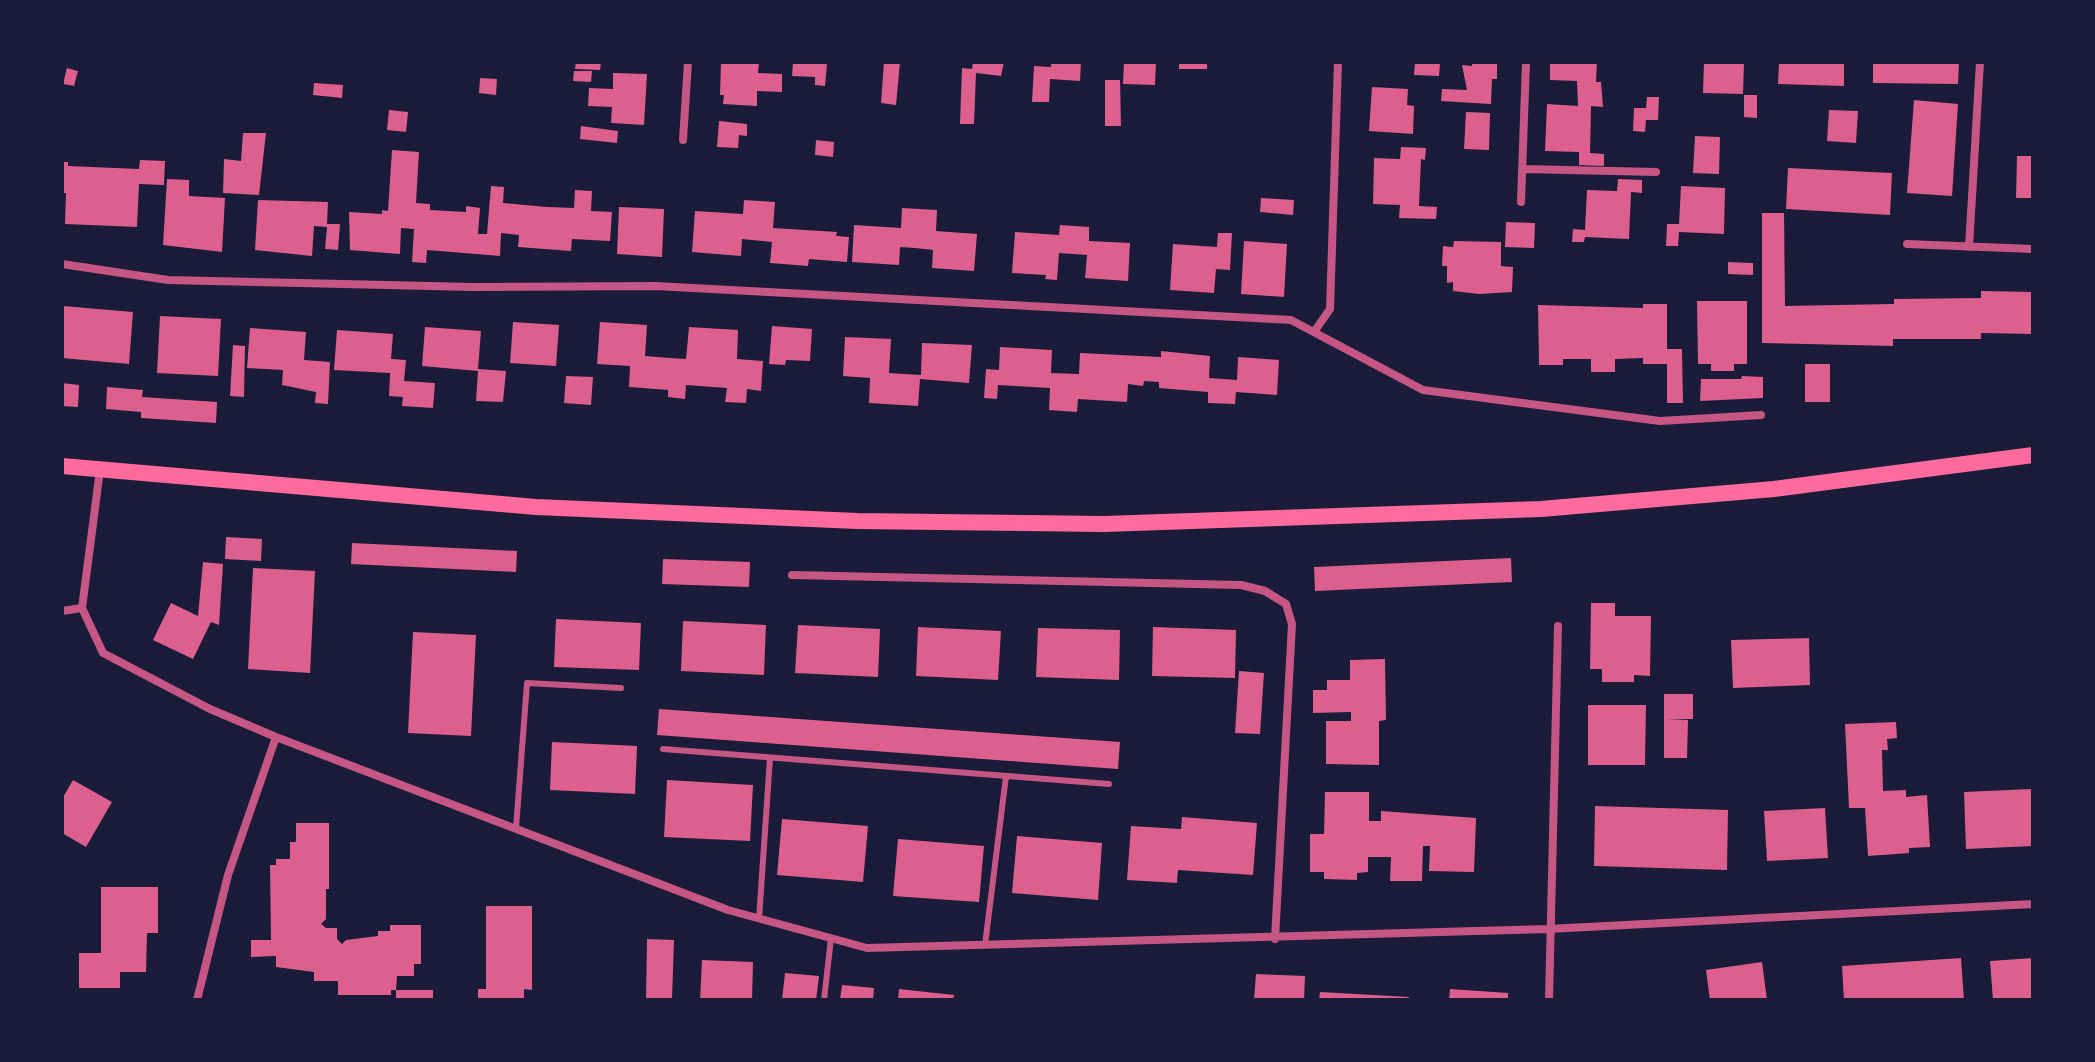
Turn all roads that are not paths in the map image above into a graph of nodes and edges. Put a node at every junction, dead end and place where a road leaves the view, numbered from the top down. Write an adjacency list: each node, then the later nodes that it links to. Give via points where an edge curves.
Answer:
1 (688, 62): 5 (street)
2 (1338, 62): 13 (street, via 1330,309)
3 (1526, 62): 6 (street)
4 (1980, 62): 10 (street)
5 (683, 140)
6 (1523, 169): 7 (street); 8 (street)
7 (1656, 172)
8 (1521, 202)
9 (1907, 244): 10 (street)
10 (1969, 247): 11 (street)
11 (2033, 249)
12 (62, 264): 13 (street, via 168,280 656,286 1040,305 1291,320)
13 (1314, 332): 14 (street, via 1423,390 1660,421)
14 (1761, 415)
15 (2033, 455): 17 (main road, via 1774,489 1541,509 1104,524 857,521 536,507)
16 (62, 466): 17 (main road)
17 (100, 469): 19 (street)
18 (792, 575): 33 (street, via 1241,585 1286,604 1292,624)
19 (82, 608): 20 (street); 23 (street, via 103,653)
20 (62, 611)
21 (1558, 626): 31 (street)
22 (621, 688): 28 (lane, via 527,683)
23 (276, 737): 28 (street); 35 (street, via 228,875)
24 (663, 749): 25 (lane)
25 (770, 758): 26 (lane); 30 (lane)
26 (1006, 776): 27 (lane); 34 (lane)
27 (1109, 784)
28 (516, 828): 30 (street)
29 (2033, 904): 31 (street)
30 (759, 919): 32 (street)
31 (1548, 929): 33 (street); 37 (street)
32 (831, 938): 34 (street, via 867,948); 36 (lane)
33 (1275, 939): 34 (street)
34 (985, 945)
35 (197, 1000)
36 (824, 1000)
37 (1549, 1000)

